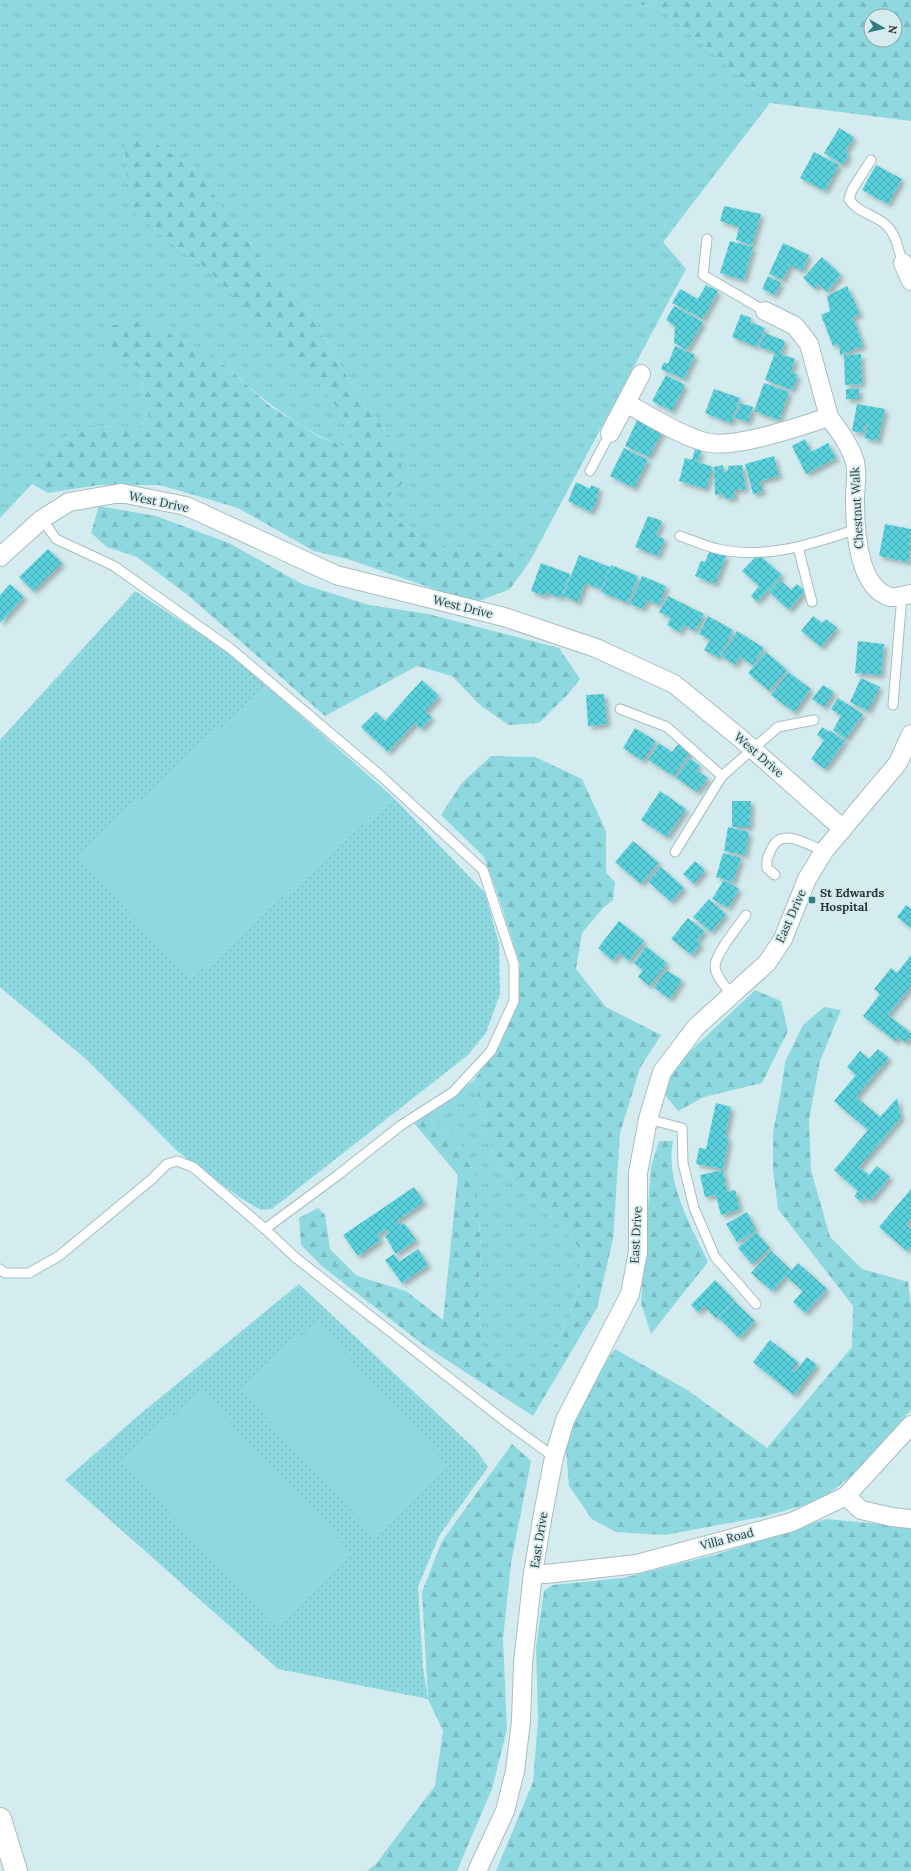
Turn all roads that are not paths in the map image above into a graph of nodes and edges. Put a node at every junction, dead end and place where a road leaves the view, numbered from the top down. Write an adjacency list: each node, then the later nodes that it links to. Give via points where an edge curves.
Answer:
1 (871, 160): 3 (lane, via 849,199 860,210 887,225 894,234)
2 (707, 239): 5 (lane, via 703,275)
3 (903, 263): 4 (street)
4 (911, 281)
5 (765, 311): 8 (street, Chestnut Walk, via 795,326 809,344)
6 (641, 374): 7 (street)
7 (626, 403): 8 (street, via 684,435 707,443 720,444 782,433); 9 (street)
8 (829, 417): 12 (street, Chestnut Walk, via 848,445 855,462)
9 (610, 433): 10 (lane)
10 (590, 471)
11 (42, 519): 15 (street, West Drive); 22 (street, West Drive, via 69,502 121,493 186,506 336,574 504,617 596,648 674,684); 31 (lane, via 56,539 114,566 232,649 381,776 482,870 510,951 514,964 514,1001 491,1051 454,1092 400,1126 338,1176)
12 (857, 530): 14 (lane); 16 (street, Chestnut Walk, via 861,563 873,587 890,597)
13 (680, 536): 14 (lane, via 718,549 756,553)
14 (798, 547): 17 (lane)
15 (0, 556)
16 (907, 595): 18 (lane)
17 (812, 602)
18 (893, 705)
19 (620, 709): 23 (lane, via 667,727)
20 (814, 720): 22 (lane, via 778,726)
21 (911, 734): 24 (street, East Drive, via 898,763)
22 (753, 750): 23 (lane); 24 (street, West Drive)
23 (722, 776): 26 (lane)
24 (843, 829): 25 (street, East Drive)
25 (824, 851): 27 (lane, via 789,837 780,838 766,859 767,868); 29 (street, East Drive, via 807,879 783,939 767,963)
26 (676, 852)
27 (775, 875)
28 (746, 915): 29 (lane, via 718,956 715,966 718,976)
29 (732, 995): 30 (street, East Drive, via 696,1027 662,1072)
30 (648, 1119): 33 (lane, via 682,1128 683,1163 694,1208 715,1257); 35 (street, East Drive, via 638,1173 638,1252 630,1294 565,1420)
31 (265, 1229): 32 (lane, via 193,1167 177,1161 167,1164 152,1180 59,1256 29,1272 5,1273); 35 (lane, via 296,1258)
32 (0, 1269)
33 (756, 1304)
34 (911, 1425): 36 (street)
35 (554, 1457): 38 (street, East Drive)
36 (846, 1496): 37 (street, via 861,1510); 38 (street, Villa Road, via 792,1522 637,1564 546,1574)
37 (911, 1519)
38 (533, 1573): 41 (street, East Drive, via 515,1771 505,1811)
39 (0, 1819): 40 (highway)
40 (16, 1871)
41 (477, 1871)

